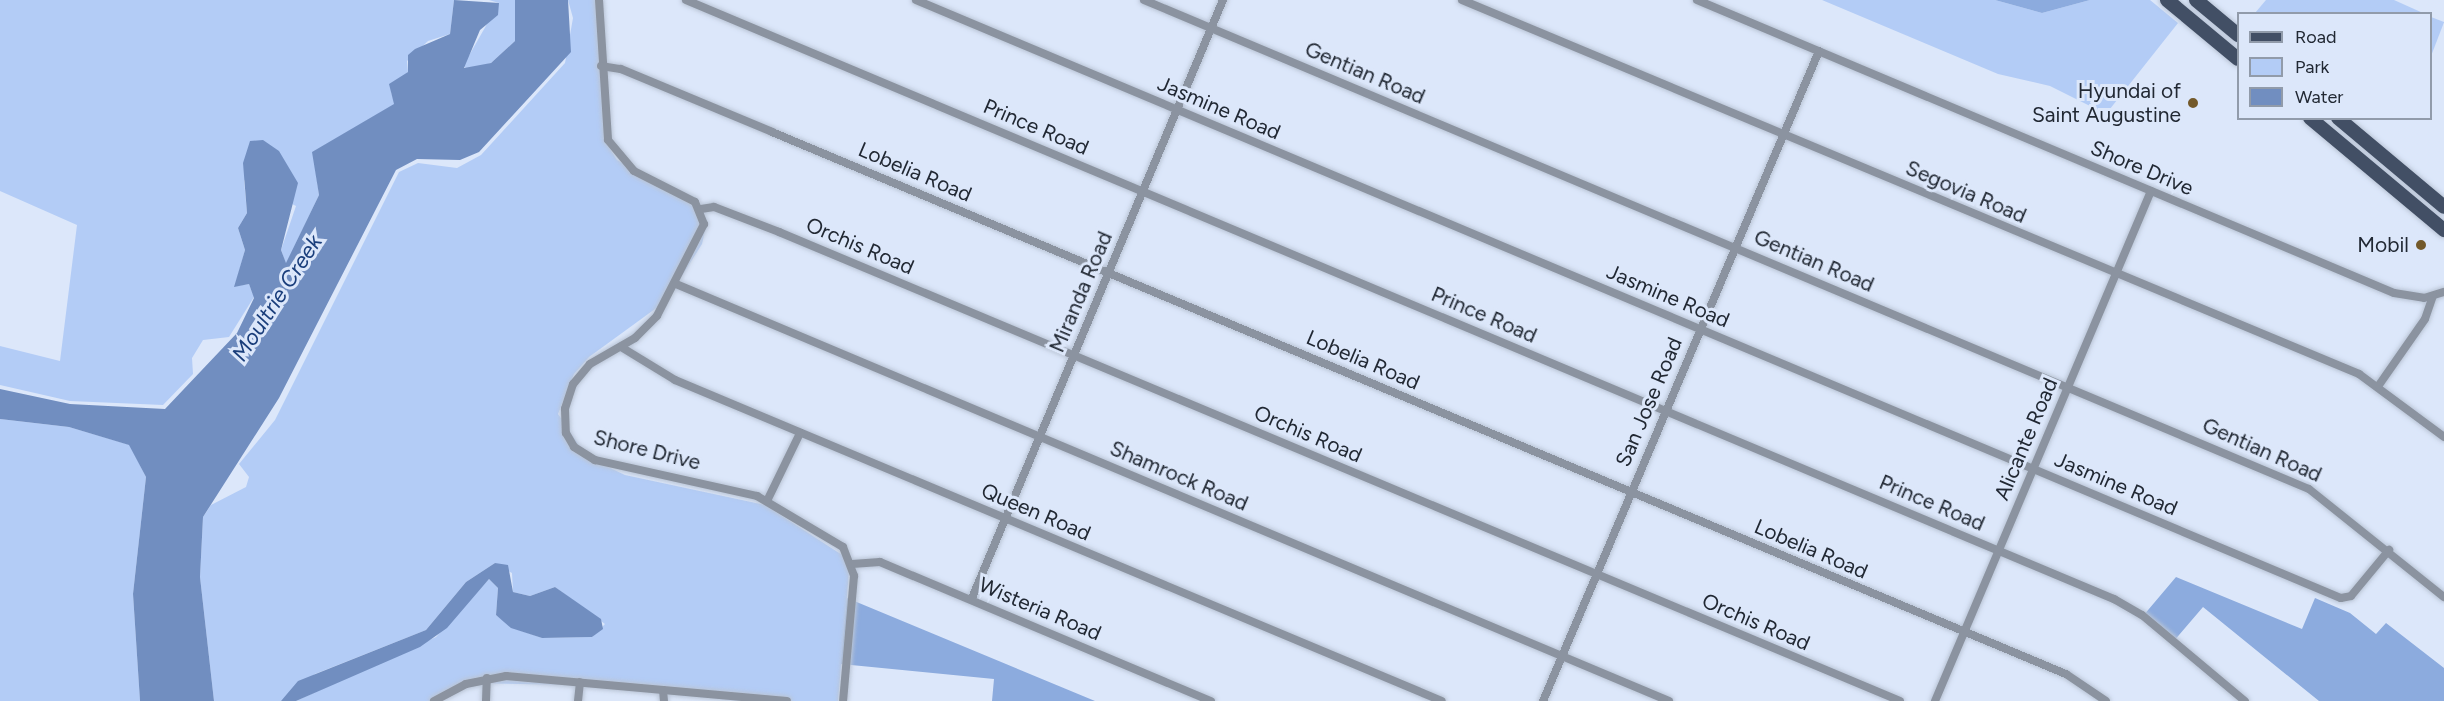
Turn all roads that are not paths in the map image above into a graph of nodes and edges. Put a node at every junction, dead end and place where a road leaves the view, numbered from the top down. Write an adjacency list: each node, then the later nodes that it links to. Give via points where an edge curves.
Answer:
1 (599, 0): 14 (street)
2 (686, 0): 20 (street, Prince Road)
3 (916, 0): 15 (street, Jasmine Road)
4 (1144, 0): 10 (street, Gentian Road)
5 (1223, 0): 10 (street, Miranda Road)
6 (1462, 0): 18 (street, Segovia Road)
7 (1696, 0): 12 (street, Shore Drive)
8 (2168, 0): 13 (main road)
9 (2196, 0): 11 (main road)
10 (1212, 28): 15 (street, Miranda Road); 24 (street, Gentian Road)
11 (2237, 35)
12 (1819, 51): 18 (street, San Jose Road); 19 (street, Shore Drive)
13 (2237, 58)
14 (601, 66): 22 (street, via 606,134 615,152 634,171 691,198); 25 (street, Lobelia Road, via 621,69)
15 (1177, 110): 20 (street, Miranda Road); 30 (street, Jasmine Road)
16 (2312, 120): 23 (main road)
17 (2340, 120): 21 (main road)
18 (1781, 134): 24 (street, San Jose Road); 26 (street, Segovia Road)
19 (2151, 191): 26 (street, Alicante Road); 29 (street, Shore Drive, via 2394,293)
20 (1143, 192): 25 (street, Miranda Road); 35 (street, Prince Road)
21 (2444, 207)
22 (701, 209): 27 (street, Shore Drive, via 702,233); 32 (street, Orchis Road, via 721,209)
23 (2444, 230)
24 (1734, 246): 30 (street, San Jose Road); 34 (street, Gentian Road)
25 (1109, 273): 32 (street, Miranda Road); 40 (street, Lobelia Road)
26 (2114, 274): 33 (street, Segovia Road); 34 (street, Alicante Road)
27 (676, 284): 31 (street, Shore Drive, via 648,325); 37 (street, Shamrock Road)
28 (2444, 292): 29 (street, Shore Drive)
29 (2433, 296): 33 (street, via 2425,319)
30 (1699, 329): 35 (street, San Jose Road); 39 (street, Jasmine Road)
31 (621, 347): 36 (street, Queen Road, via 640,363); 41 (street, Shore Drive, via 590,364 570,390 564,425 574,447 595,460)
32 (1074, 355): 37 (street, Miranda Road); 46 (street, Orchis Road)
33 (2379, 385): 38 (street, Segovia Road)
34 (2067, 387): 39 (street, Alicante Road); 43 (street, Gentian Road, via 2310,489)
35 (1665, 411): 40 (street, San Jose Road); 44 (street, Prince Road)
36 (800, 433): 41 (street); 42 (street, Queen Road)
37 (1040, 437): 42 (street, Miranda Road); 50 (street, Shamrock Road)
38 (2444, 437)
39 (2033, 469): 43 (street, Jasmine Road, via 2341,598 2351,596); 44 (street, Alicante Road)
40 (1631, 492): 46 (street, San Jose Road); 49 (street, Lobelia Road)
41 (767, 501): 45 (street, Shore Drive, via 836,541)
42 (1005, 518): 48 (street, Miranda Road); 62 (street, Queen Road)
43 (2389, 550): 47 (street, Gentian Road)
44 (1998, 551): 49 (street, Alicante Road); 68 (street, Prince Road, via 2128,606)
45 (852, 564): 48 (street, Wisteria Road, via 880,562); 60 (street)
46 (1596, 574): 50 (street, San Jose Road); 65 (street, Orchis Road)
47 (2444, 597)
48 (972, 598): 61 (street, Wisteria Road)
49 (1964, 632): 66 (street, Alicante Road); 67 (street, Lobelia Road, via 2066,675)
50 (1562, 656): 63 (street, San Jose Road); 64 (street, Shamrock Road)
51 (487, 678): 52 (street); 55 (street); 56 (street)
52 (580, 682): 53 (street); 57 (street)
53 (663, 690): 54 (street); 58 (street)
54 (760, 700): 59 (street)
55 (434, 701)
56 (486, 701)
57 (578, 701)
58 (664, 701)
59 (787, 701)
60 (843, 701)
61 (1211, 701)
62 (1442, 701)
63 (1543, 701)
64 (1669, 701)
65 (1900, 701)
66 (1935, 701)
67 (2106, 701)
68 (2246, 701)

